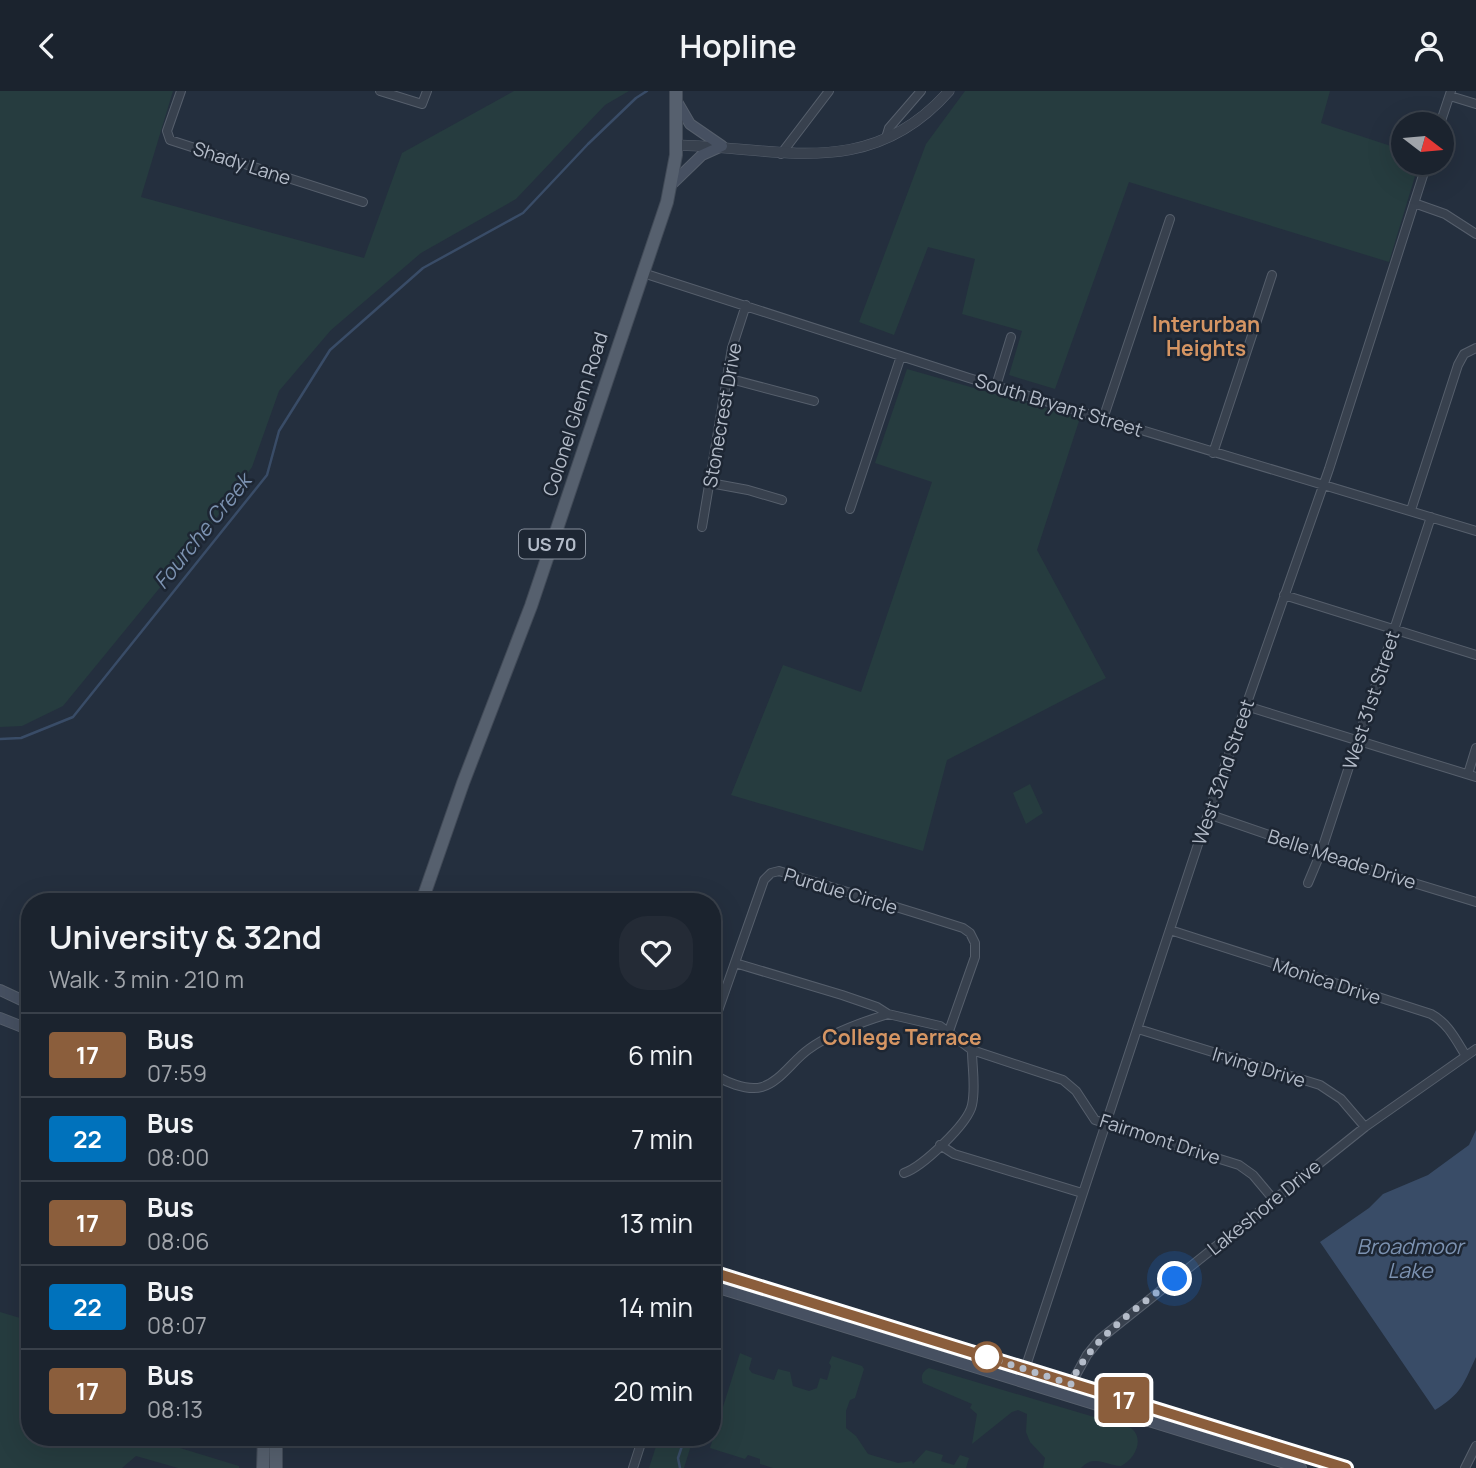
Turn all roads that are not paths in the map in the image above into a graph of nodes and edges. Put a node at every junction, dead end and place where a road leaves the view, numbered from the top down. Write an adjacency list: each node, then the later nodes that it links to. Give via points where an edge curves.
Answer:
1 (181, 91): 17 (street, Shady Lane, via 167,131 170,140)
2 (380, 91): 3 (street, via 422,104)
3 (427, 91)
4 (829, 91): 14 (street)
5 (921, 91): 11 (street, via 889,128)
6 (949, 91): 11 (street, via 921,117)
7 (1451, 94): 9 (street); 10 (street)
8 (676, 95): 12 (main road, Colonel Glenn Road / US 70); 13 (main road, via 690,124)
9 (1476, 104)
10 (1444, 112)
11 (886, 138): 14 (street, via 828,154)
12 (675, 145): 13 (street); 16 (main road, Colonel Glenn Road / US 70)
13 (722, 146): 14 (street); 16 (main road, via 702,155)
14 (781, 153)
15 (1423, 175): 18 (street, West 32nd Street)
16 (672, 184): 21 (main road, Colonel Glenn Road / US 70)
17 (363, 202)
18 (1414, 203): 20 (street, via 1445,214); 33 (street, West 32nd Street)
19 (1170, 219): 30 (street)
20 (1476, 234)
21 (643, 273): 23 (street, South Bryant Street); 50 (main road, Colonel Glenn Road / US 70, via 531,606)
22 (1272, 275): 31 (street)
23 (746, 305): 26 (street, South Bryant Street); 27 (street, Stonecrest Drive)
24 (1011, 337): 28 (street)
25 (1476, 348): 36 (street, via 1464,354 1458,365)
26 (901, 356): 28 (street, South Bryant Street); 35 (street)
27 (727, 378): 29 (street); 32 (street, Stonecrest Drive)
28 (996, 386): 30 (street, South Bryant Street)
29 (814, 401)
30 (1103, 419): 31 (street, South Bryant Street)
31 (1213, 453): 33 (street, South Bryant Street)
32 (710, 483): 34 (street); 38 (street, Stonecrest Drive)
33 (1323, 484): 36 (street, South Bryant Street); 40 (street, West 32nd Street)
34 (782, 500)
35 (850, 509)
36 (1411, 510): 37 (street, South Bryant Street)
37 (1431, 517): 39 (street, South Bryant Street); 41 (street, West 31st Street)
38 (702, 527)
39 (1476, 531)
40 (1284, 595): 41 (street); 43 (street, West 32nd Street)
41 (1394, 629): 42 (street); 44 (street, West 31st Street)
42 (1476, 655)
43 (1246, 706): 44 (street); 47 (street, West 32nd Street)
44 (1358, 740): 46 (street); 48 (street, West 31st Street)
45 (1476, 748): 46 (street)
46 (1472, 775)
47 (1208, 814): 48 (street, Belle Meade Drive); 52 (street, West 32nd Street)
48 (1321, 852): 49 (street, West 31st Street); 51 (street, Belle Meade Drive)
49 (1308, 883)
50 (425, 893)
51 (1476, 902)
52 (1170, 930): 60 (street, West 32nd Street); 64 (street, Monica Drive, via 1431,1014 1451,1032)
53 (735, 963): 56 (street, Purdue Circle); 57 (street, Fairmont Drive); 61 (street, Purdue Circle, via 764,880 771,873 786,872 910,911 963,928 975,943 971,969)
54 (0, 990): 55 (main road)
55 (21, 1000)
56 (721, 1003)
57 (888, 1014): 61 (street, Fairmont Drive); 65 (street, via 813,1046 763,1087 746,1087)
58 (1, 1019): 59 (main road)
59 (21, 1027)
60 (1138, 1029): 66 (street, West 32nd Street); 67 (street, Irving Drive, via 1320,1085 1341,1099)
61 (949, 1031): 63 (street, Fairmont Drive)
62 (1476, 1049): 64 (street, Lakeshore Drive)
63 (972, 1050): 66 (street, Fairmont Drive, via 1063,1080 1076,1091 1092,1118); 68 (street, via 971,1110)
64 (1466, 1056): 67 (street, Lakeshore Drive)
65 (721, 1078)
66 (1107, 1124): 70 (street, West 32nd Street); 71 (street, Fairmont Drive, via 1239,1165 1262,1183)
67 (1365, 1127): 71 (street, Lakeshore Drive)
68 (940, 1145): 69 (street); 70 (street, via 954,1154)
69 (904, 1173)
70 (1082, 1193): 74 (street, West 32nd Street)
71 (1274, 1200): 76 (street, Lakeshore Drive, via 1100,1339)
72 (721, 1275): 74 (main road)
73 (721, 1289): 75 (main road)
74 (1025, 1370): 75 (street, West 32nd Street); 76 (main road)
75 (1021, 1381): 84 (main road)
76 (1071, 1384): 85 (main road)
77 (264, 1446): 81 (main road)
78 (276, 1446): 82 (main road)
79 (640, 1446): 83 (street)
80 (1475, 1448): 86 (street)
81 (263, 1468)
82 (276, 1468)
83 (633, 1468)
84 (1301, 1468)
85 (1346, 1468)
86 (1465, 1468)

